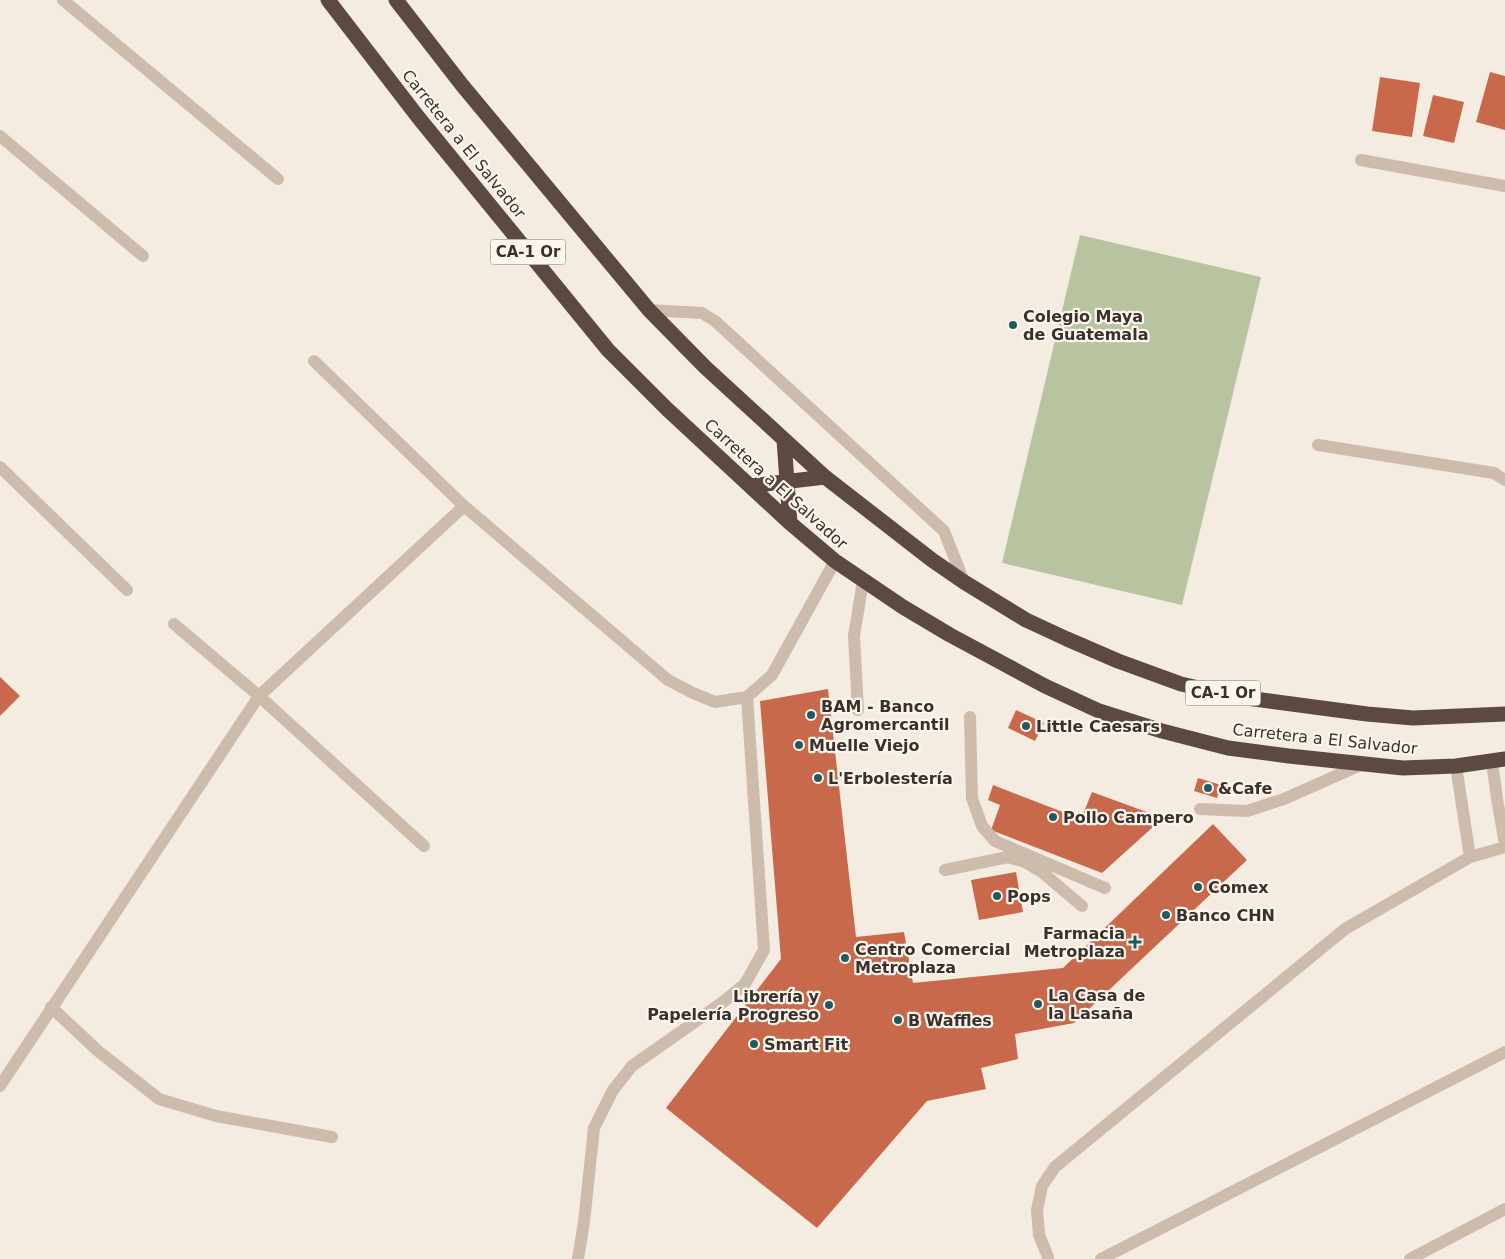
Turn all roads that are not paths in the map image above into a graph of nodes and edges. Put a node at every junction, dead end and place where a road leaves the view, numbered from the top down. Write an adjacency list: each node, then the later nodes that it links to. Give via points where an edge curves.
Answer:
1 (63, 0): 6 (street)
2 (328, 0): 17 (highway, Carretera a El Salvador / CA-1 Or, via 418,117 608,350)
3 (397, 0): 9 (highway, Carretera a El Salvador / CA-1 Or, via 462,85)
4 (0, 136): 8 (street)
5 (1361, 160): 7 (street)
6 (278, 180)
7 (1505, 186)
8 (143, 256)
9 (650, 310): 11 (highway, Carretera a El Salvador / CA-1 Or, via 705,367); 22 (street, via 702,313 715,321 944,531)
10 (314, 361): 18 (street)
11 (784, 440): 14 (highway, Carretera a El Salvador / CA-1 Or); 16 (highway)
12 (1318, 445): 15 (street, via 1494,473)
13 (0, 467): 23 (street)
14 (825, 477): 16 (highway); 22 (highway, Carretera a El Salvador / CA-1 Or)
15 (1505, 480)
16 (787, 482): 17 (highway); 19 (highway)
17 (750, 486): 19 (highway, Carretera a El Salvador / CA-1 Or)
18 (464, 506): 25 (street); 26 (street, via 668,680 715,702)
19 (790, 524): 20 (highway, Carretera a El Salvador / CA-1 Or)
20 (835, 561): 21 (highway, Carretera a El Salvador / CA-1 Or); 26 (street, via 772,675)
21 (863, 581): 27 (street, via 854,636); 31 (highway, Carretera a El Salvador / CA-1 Or, via 950,635 1099,711 1228,748)
22 (964, 582): 28 (highway, Carretera a El Salvador / CA-1 Or, via 1026,620 1118,661 1181,684 1239,697 1367,714 1413,718)
23 (127, 590)
24 (174, 624): 25 (street)
25 (259, 696): 35 (street); 40 (street)
26 (747, 697): 46 (street, via 764,950 745,984 632,1066 613,1090 594,1128)
27 (858, 710)
28 (1505, 714)
29 (970, 717): 38 (street, via 972,798 982,826 995,841)
30 (1498, 760): 32 (highway, Carretera a El Salvador / CA-1 Or); 34 (street, via 1497,799)
31 (1365, 763): 32 (highway, Carretera a El Salvador / CA-1 Or, via 1403,768); 33 (street, via 1284,799 1247,811)
32 (1456, 766): 36 (street)
33 (1200, 809)
34 (1505, 845): 36 (street)
35 (424, 846)
36 (1470, 857): 45 (street, via 1345,929 1055,1167 1042,1186 1037,1210 1039,1235)
37 (945, 870): 39 (street, via 1008,856 1043,873)
38 (1105, 888)
39 (1082, 906)
40 (52, 1008): 42 (street); 43 (street, via 98,1051 159,1100 216,1116)
41 (1505, 1052): 47 (street)
42 (0, 1086)
43 (332, 1137)
44 (1505, 1209): 48 (street)
45 (1050, 1258)
46 (578, 1259)
47 (1102, 1259)
48 (1410, 1259)

